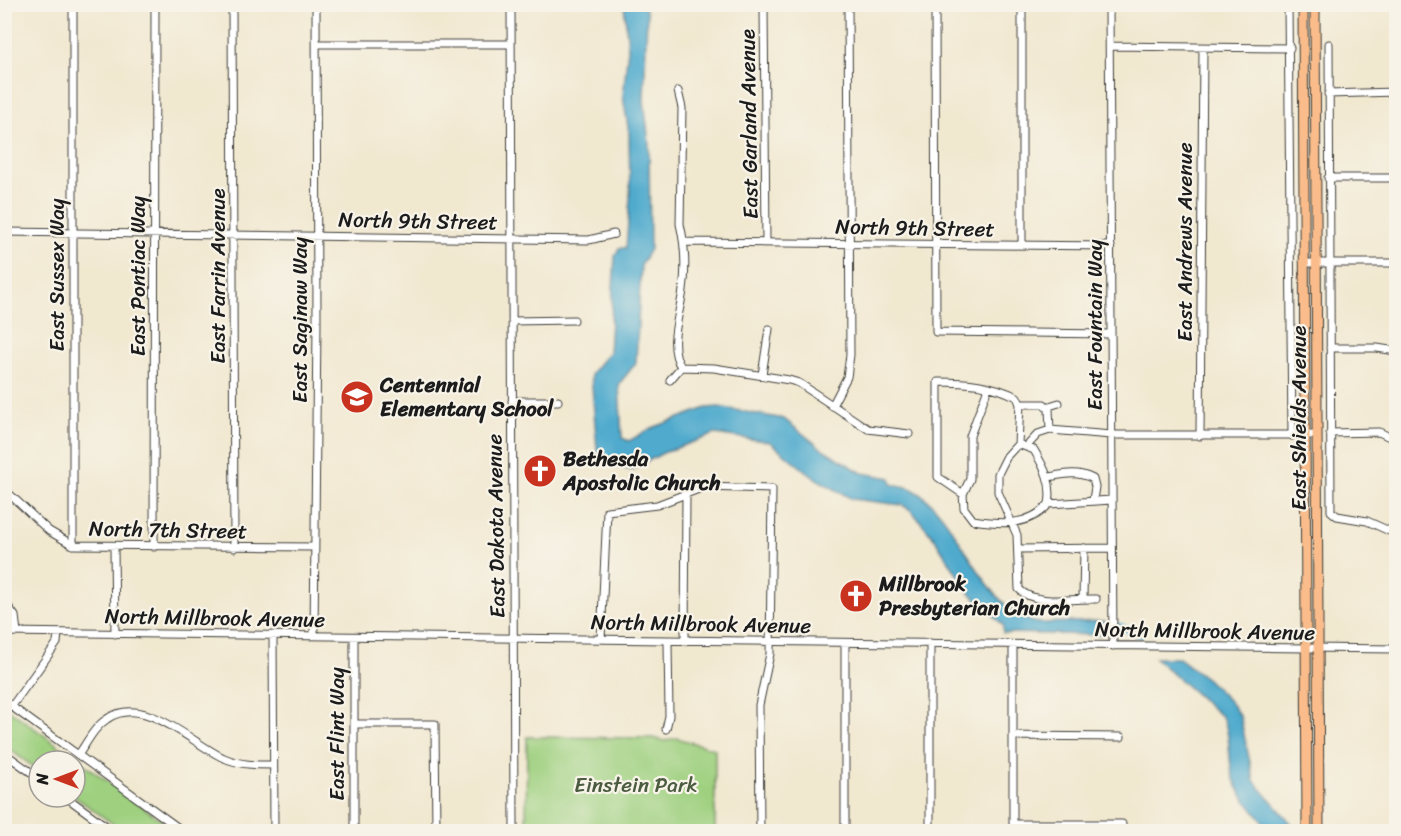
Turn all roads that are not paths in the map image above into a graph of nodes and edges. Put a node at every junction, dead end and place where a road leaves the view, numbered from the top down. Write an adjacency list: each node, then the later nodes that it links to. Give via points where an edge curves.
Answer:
1 (73, 4): 27 (street, East Sussex Way)
2 (155, 4): 28 (street, East Pontiac Way)
3 (232, 4): 30 (street, East Farrin Avenue)
4 (316, 4): 14 (street, East Saginaw Way)
5 (511, 4): 16 (street, East Dakota Avenue)
6 (764, 4): 34 (street, East Garland Avenue)
7 (848, 4): 35 (street)
8 (935, 4): 36 (street)
9 (1022, 4): 37 (street)
10 (1109, 4): 17 (street, East Fountain Way)
11 (1288, 4): 19 (street)
12 (1303, 4): 20 (main road, via 1309,83); 39 (main road, East Shields Avenue)
13 (1315, 4): 20 (main road, East Shields Avenue)
14 (317, 44): 16 (street); 31 (street, East Saginaw Way)
15 (1329, 44): 23 (street)
16 (511, 45): 32 (street, East Dakota Avenue)
17 (1110, 46): 18 (street); 38 (street, East Fountain Way)
18 (1203, 48): 19 (street); 64 (street, East Andrews Avenue)
19 (1290, 48): 65 (street)
20 (1315, 90): 40 (main road, East Shields Avenue)
21 (678, 92): 33 (street, via 682,108 680,224)
22 (1396, 92): 23 (street)
23 (1328, 94): 24 (street)
24 (1328, 178): 25 (street); 41 (street)
25 (1396, 178)
26 (4, 232): 27 (street, North 9th Street)
27 (74, 233): 28 (street, North 9th Street); 79 (street, East Sussex Way)
28 (154, 234): 30 (street, North 9th Street); 81 (street, East Pontiac Way)
29 (614, 234): 32 (street, North 9th Street, via 589,240)
30 (234, 235): 31 (street, North 9th Street); 83 (street, East Farrin Avenue)
31 (317, 236): 32 (street, North 9th Street); 82 (street, East Saginaw Way)
32 (511, 238): 44 (street, East Dakota Avenue)
33 (684, 242): 34 (street, North 9th Street); 49 (street, via 683,290 675,345)
34 (766, 243): 35 (street, North 9th Street)
35 (850, 243): 36 (street, North 9th Street); 57 (street, via 849,367)
36 (936, 244): 37 (street, North 9th Street); 46 (street, via 936,332)
37 (1022, 245): 38 (street, North 9th Street)
38 (1111, 246): 46 (street, East Fountain Way)
39 (1304, 263): 40 (street); 66 (main road, East Shields Avenue)
40 (1316, 263): 41 (street); 63 (main road, East Shields Avenue)
41 (1329, 263): 42 (street); 47 (street)
42 (1396, 263)
43 (574, 320): 44 (street)
44 (512, 321): 53 (street, East Dakota Avenue)
45 (769, 328): 50 (street)
46 (1111, 334): 62 (street, East Fountain Way)
47 (1330, 348): 48 (street); 60 (street)
48 (1396, 351)
49 (681, 368): 50 (street); 51 (street)
50 (762, 375): 57 (street, via 799,383)
51 (670, 380)
52 (988, 388): 56 (street, via 1008,392); 73 (street, via 970,436 970,479); 73 (street, via 981,383 938,382 938,477)
53 (512, 401): 54 (street); 97 (street, East Dakota Avenue)
54 (558, 401)
55 (1059, 403): 58 (street)
56 (1020, 404): 58 (street, via 1038,402); 68 (street)
57 (832, 406): 61 (street, via 867,429)
58 (1046, 407): 59 (street)
59 (1050, 430): 62 (street); 69 (street, via 1038,434)
60 (1330, 433): 67 (street, via 1379,432); 78 (street, via 1333,514 1366,521)
61 (909, 434)
62 (1112, 435): 64 (street); 75 (street, East Fountain Way)
63 (1316, 435): 66 (street); 107 (main road, East Shields Avenue)
64 (1200, 436): 65 (street)
65 (1292, 436): 66 (street)
66 (1304, 436): 106 (main road, East Shields Avenue)
67 (1396, 440)
68 (1018, 444): 69 (street); 77 (street, via 998,474 998,492)
69 (1026, 446): 70 (street, via 1034,450)
70 (1049, 477): 74 (street, via 1068,473 1093,479); 76 (street)
71 (4, 489): 79 (street, North 7th Street, via 49,531)
72 (686, 495): 98 (street, via 657,505 607,511); 100 (street); 101 (street, via 704,487 772,489)
73 (963, 495): 77 (street, via 964,508 973,520)
74 (1093, 500): 75 (street); 76 (street)
75 (1112, 500): 85 (street, East Fountain Way)
76 (1049, 504): 77 (street, via 1041,513)
77 (1014, 524): 86 (street)
78 (1396, 534)
79 (73, 545): 80 (street, North 7th Street)
80 (114, 546): 81 (street, North 7th Street); 93 (street)
81 (154, 547): 83 (street, North 7th Street)
82 (315, 547): 83 (street, North 7th Street); 95 (street, East Saginaw Way)
83 (234, 548)
84 (1084, 548): 85 (street); 86 (street); 87 (street)
85 (1112, 548): 105 (street, East Fountain Way)
86 (1018, 549): 87 (street, via 1019,589 1024,596)
87 (1083, 599): 88 (street)
88 (1096, 599)
89 (4, 601): 91 (street, via 15,616)
90 (4, 632): 91 (street, North Millbrook Avenue)
91 (17, 632): 92 (street, North Millbrook Avenue)
92 (58, 633): 93 (street, North Millbrook Avenue); 110 (street, via 57,643)
93 (114, 634): 94 (street, North Millbrook Avenue)
94 (273, 635): 95 (street, North Millbrook Avenue); 119 (street)
95 (314, 636): 96 (street, North Millbrook Avenue)
96 (354, 637): 97 (street, North Millbrook Avenue); 111 (street, East Flint Way)
97 (514, 638): 98 (street, North Millbrook Avenue); 132 (street, East Dakota Avenue)
98 (601, 639): 99 (street, North Millbrook Avenue)
99 (669, 641): 100 (street, North Millbrook Avenue); 112 (street)
100 (685, 641): 101 (street, North Millbrook Avenue)
101 (771, 642): 102 (street, North Millbrook Avenue); 133 (street, via 759,705)
102 (845, 643): 103 (street, North Millbrook Avenue); 134 (street)
103 (930, 643): 104 (street, North Millbrook Avenue); 135 (street)
104 (1013, 645): 105 (street, North Millbrook Avenue); 113 (street)
105 (1113, 646): 106 (street, North Millbrook Avenue)
106 (1305, 649): 107 (street, North Millbrook Avenue); 121 (main road, East Shields Avenue)
107 (1318, 649): 108 (street, North Millbrook Avenue); 138 (main road, East Shields Avenue)
108 (1396, 649)
109 (4, 701): 110 (street)
110 (12, 706): 115 (street)
111 (354, 724): 130 (street, East Flint Way); 131 (street, via 435,724)
112 (666, 729)
113 (1013, 736): 114 (street); 125 (street)
114 (1121, 737)
115 (70, 749)
116 (82, 749): 119 (street, via 99,725 120,714 154,717 183,727 226,759)
117 (4, 753): 120 (street)
118 (87, 761): 128 (street)
119 (273, 765): 129 (street)
120 (27, 769)
121 (1307, 802): 136 (main road, East Shields Avenue); 137 (main road)
122 (82, 809): 123 (street)
123 (98, 821): 126 (street); 127 (street)
124 (1122, 824): 125 (street)
125 (1013, 828)
126 (91, 831)
127 (114, 831)
128 (184, 831)
129 (274, 831)
130 (354, 831)
131 (436, 831)
132 (514, 831)
133 (760, 831)
134 (845, 831)
135 (930, 831)
136 (1307, 831)
137 (1313, 831)
138 (1319, 831)

